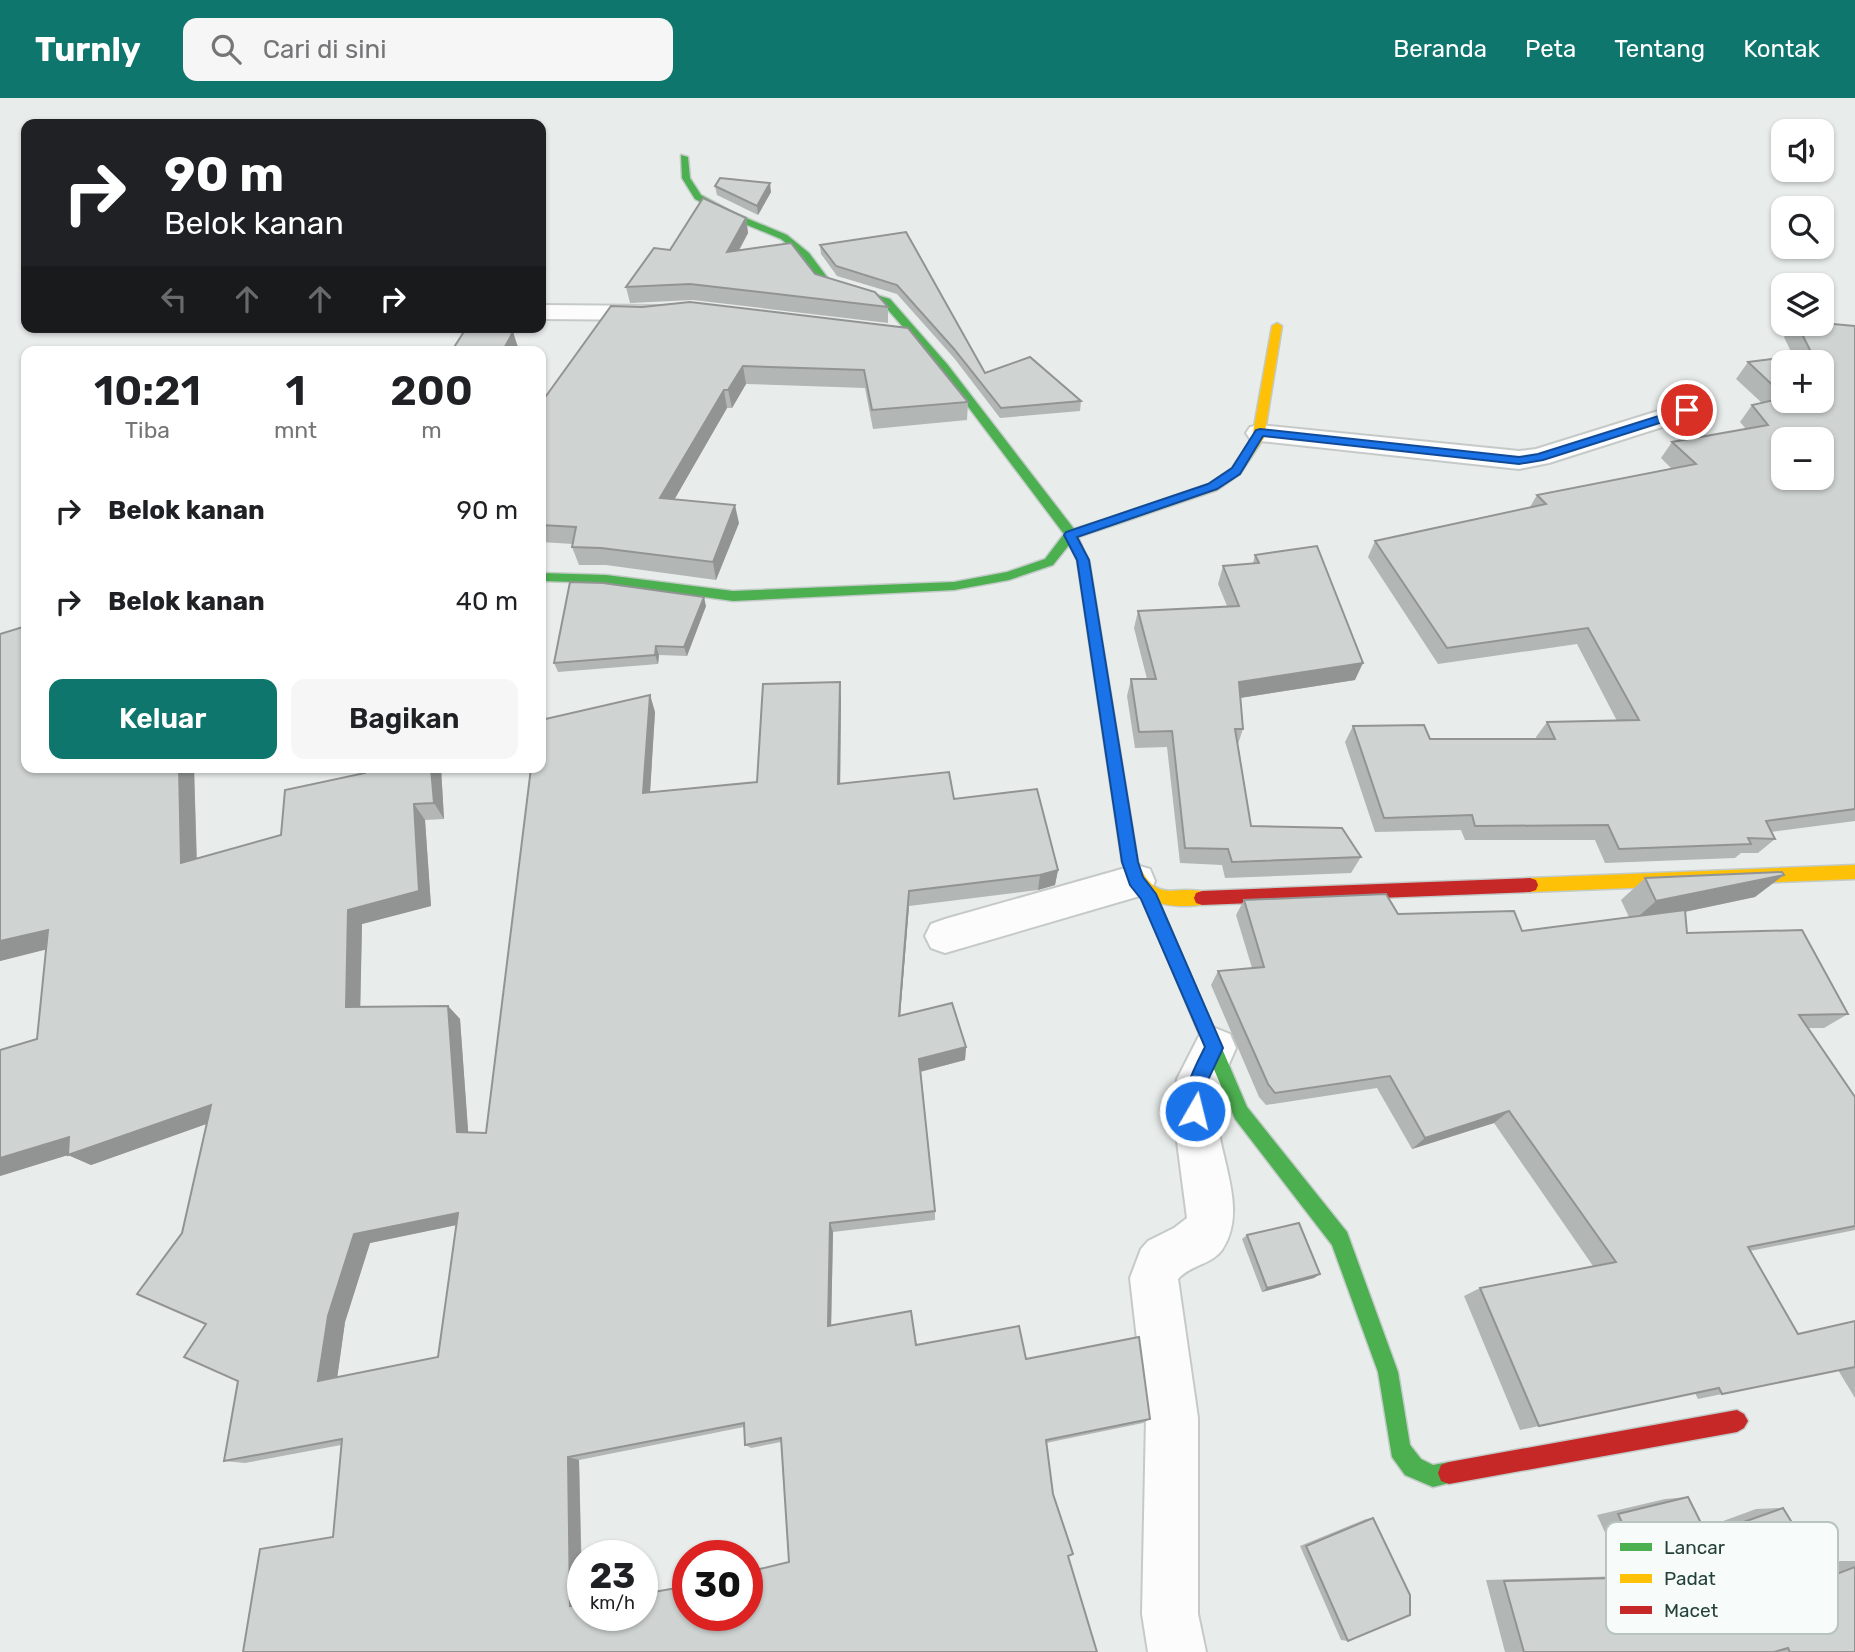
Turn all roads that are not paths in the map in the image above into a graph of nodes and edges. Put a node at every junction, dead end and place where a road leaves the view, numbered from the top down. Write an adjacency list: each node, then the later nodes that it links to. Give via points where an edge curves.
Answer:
1 (684, 158): 6 (street, via 687,178 698,197 784,237 806,255 826,283 886,300)
2 (683, 310): 3 (street)
3 (546, 312)
4 (1277, 326): 8 (street)
5 (878, 332): 6 (street)
6 (918, 337): 9 (street)
7 (1687, 410): 8 (street, via 1519,460)
8 (1260, 433): 9 (street, via 1236,471 1213,486)
9 (1070, 535): 10 (street, via 1049,562 1009,576 954,586 714,596 606,579); 12 (street, via 1083,560 1130,862)
10 (546, 578)
11 (1855, 872): 12 (street, via 1178,899)
12 (1142, 888): 13 (street); 14 (street)
13 (945, 936)
14 (1214, 1048): 15 (street, via 1241,1113 1340,1239 1388,1372 1400,1449 1413,1467 1433,1476); 16 (street, via 1195,1092 1209,1230 1198,1242 1161,1259 1154,1278 1172,1418 1170,1614)
15 (1738, 1421)
16 (1177, 1652)

